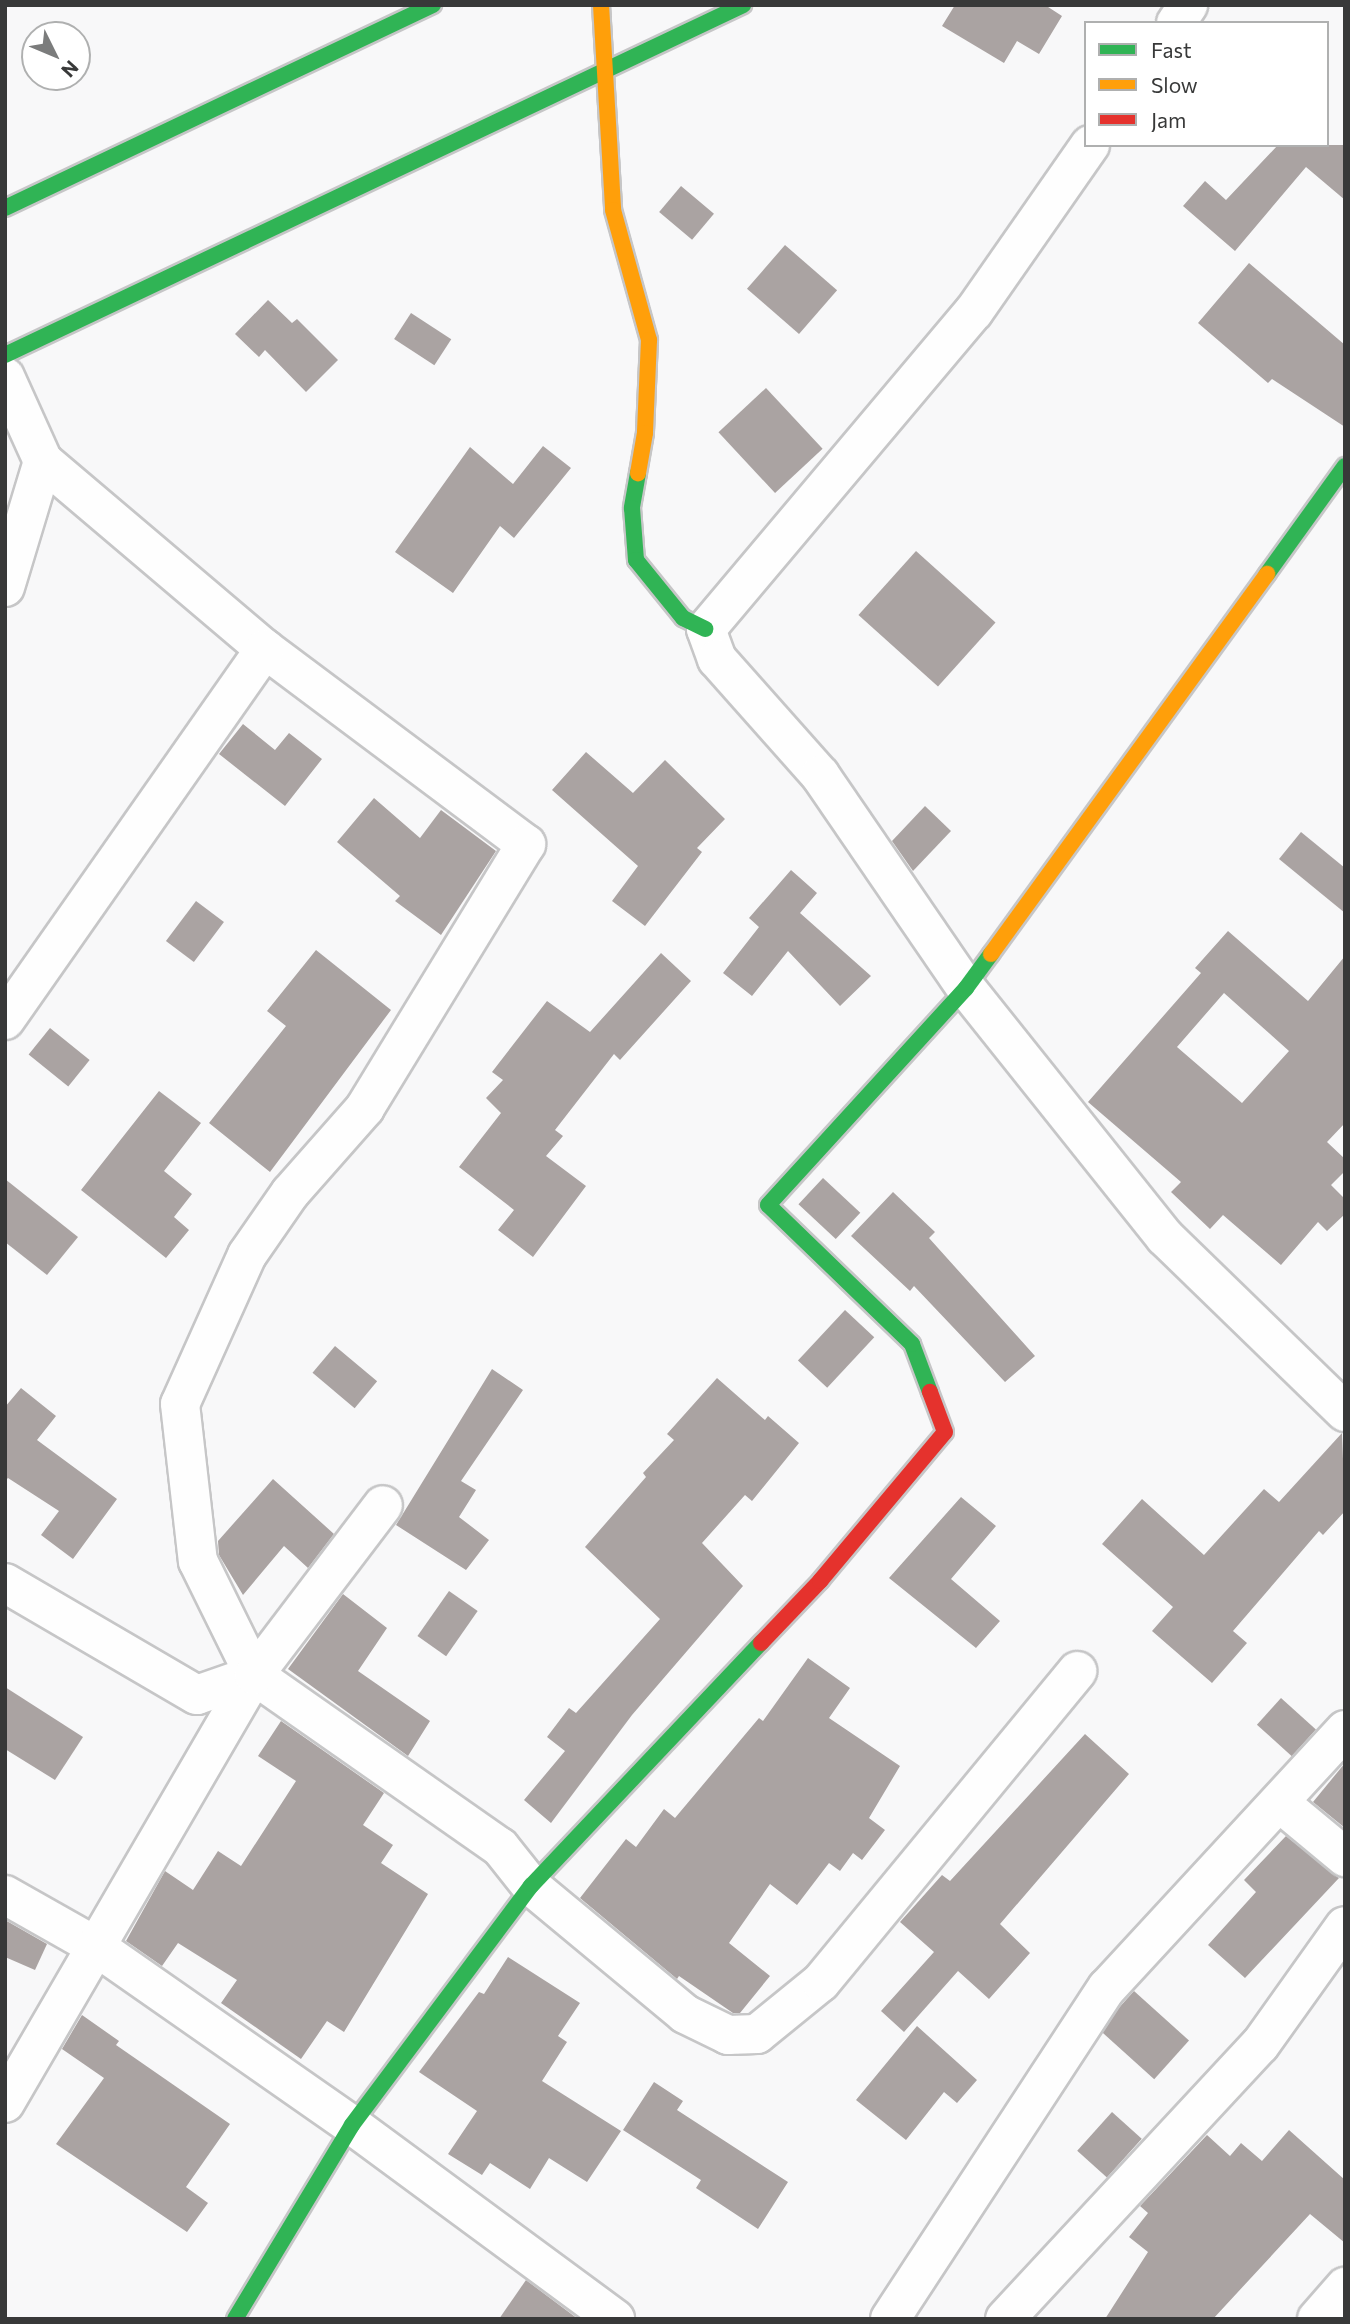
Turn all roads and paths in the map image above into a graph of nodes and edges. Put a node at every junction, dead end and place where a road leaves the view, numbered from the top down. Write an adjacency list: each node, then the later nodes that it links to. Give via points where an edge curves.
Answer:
1 (433, 5): 8 (street)
2 (601, 5): 6 (street)
3 (743, 5): 6 (street)
4 (1188, 5): 5 (street)
5 (1177, 21)
6 (602, 71): 9 (street); 14 (street, via 613,210 649,340 645,433 632,508 636,560 683,618)
7 (1089, 147): 14 (street, via 974,310)
8 (5, 208)
9 (5, 355)
10 (5, 377): 11 (street)
11 (43, 461): 13 (street); 15 (street)
12 (1345, 466): 16 (street)
13 (5, 587)
14 (706, 629): 16 (street, via 717,659 820,775)
15 (265, 649): 17 (street); 22 (street, via 526,844 365,1108 290,1193 247,1255 180,1404 198,1561)
16 (966, 988): 18 (street, via 1166,1237); 26 (street, via 768,1205 912,1344 945,1432 820,1581)
17 (5, 1020)
18 (1345, 1412)
19 (383, 1505): 22 (street)
20 (5, 1583): 22 (street, via 197,1695)
21 (1077, 1671): 26 (street, via 821,1982 757,2034 728,2035 685,2014)
22 (254, 1675): 26 (street, via 500,1847); 29 (street)
23 (1345, 1730): 24 (street)
24 (1280, 1803): 25 (street); 35 (street, via 1107,1988)
25 (1345, 1857)
26 (531, 1886): 31 (street)
27 (5, 1895): 29 (street)
28 (1345, 1926): 36 (street, via 1260,2045)
29 (95, 1946): 30 (street); 31 (street)
30 (7, 2097)
31 (352, 2125): 33 (street); 34 (street)
32 (1345, 2287): 37 (street)
33 (235, 2319)
34 (615, 2319)
35 (890, 2319)
36 (1005, 2319)
37 (1317, 2319)

